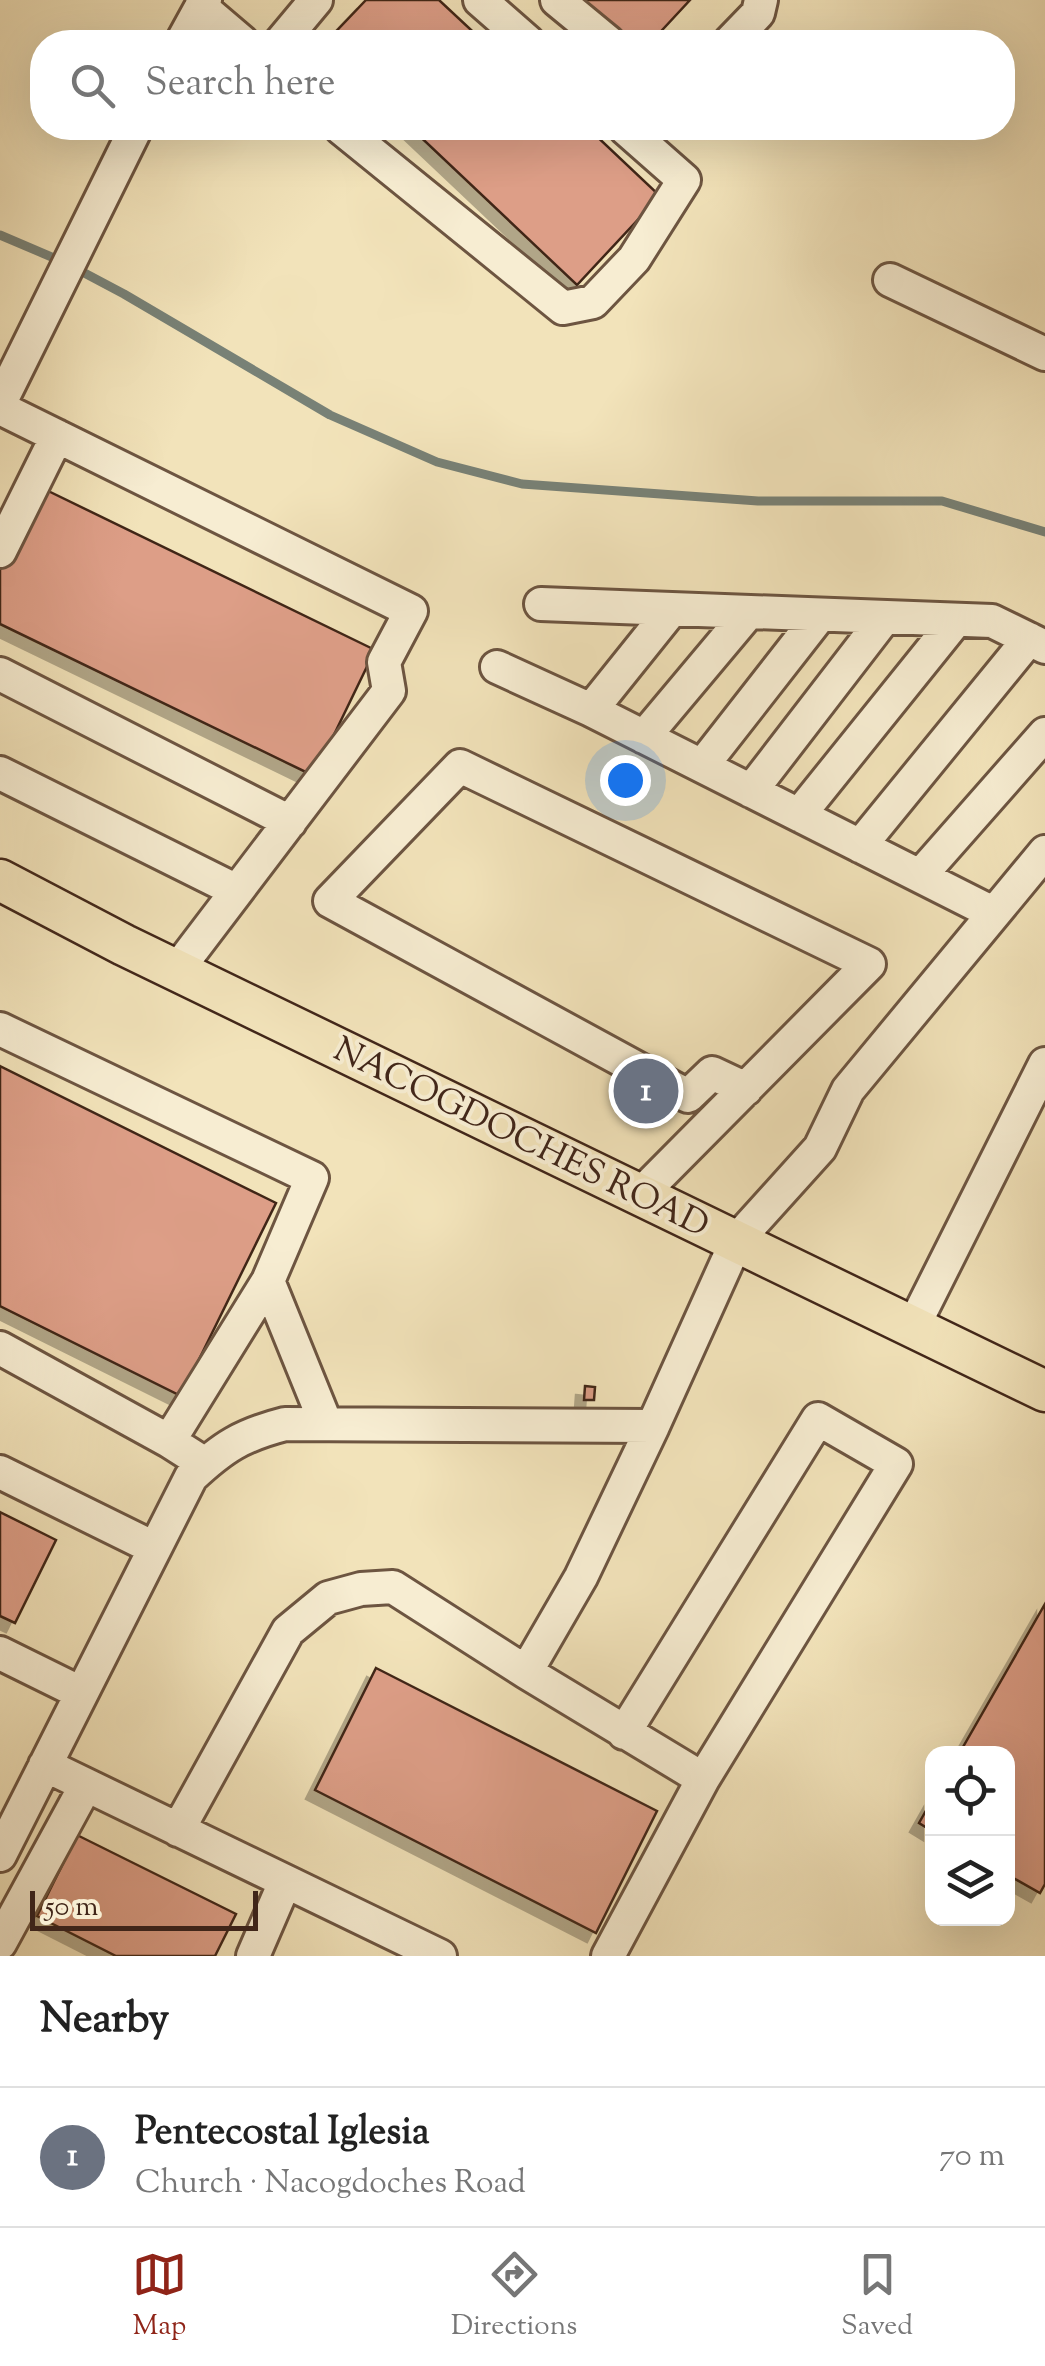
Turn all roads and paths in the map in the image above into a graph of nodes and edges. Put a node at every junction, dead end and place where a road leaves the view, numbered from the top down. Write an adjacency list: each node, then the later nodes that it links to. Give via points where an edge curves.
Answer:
1 (316, 0): 8 (street)
2 (480, 0): 9 (street)
3 (557, 0): 10 (street)
4 (761, 0): 11 (street)
5 (203, 4): 6 (street); 7 (street)
6 (189, 30)
7 (230, 30)
8 (290, 30)
9 (514, 30)
10 (593, 30)
11 (742, 30)
12 (130, 140): 17 (street)
13 (355, 140): 14 (street, via 563,308 592,302 634,259 684,180)
14 (638, 140)
15 (890, 280): 16 (street)
16 (1045, 354)
17 (0, 406): 18 (street)
18 (57, 436): 19 (street); 36 (street, via 411,611 384,662 390,691)
19 (0, 551)
20 (541, 604): 21 (street)
21 (672, 609): 22 (street); 29 (street)
22 (748, 613): 23 (street); 31 (street)
23 (820, 615): 24 (street); 32 (street)
24 (885, 617): 25 (street); 34 (street)
25 (956, 620): 26 (street, via 992,622); 35 (street)
26 (1037, 643): 37 (street)
27 (497, 667): 29 (street)
28 (0, 674): 36 (street)
29 (591, 710): 31 (street)
30 (1045, 734): 39 (street)
31 (644, 737): 32 (street)
32 (702, 766): 34 (street)
33 (0, 773): 41 (street)
34 (751, 791): 35 (street)
35 (799, 815): 37 (street)
36 (290, 822): 41 (street)
37 (860, 846): 39 (street)
38 (1045, 852): 42 (street)
39 (920, 876): 42 (street)
40 (0, 880): 43 (main road, NACOGDOCHES ROAD)
41 (237, 891): 43 (street)
42 (992, 913): 48 (street, via 848,1090 820,1148)
43 (177, 970): 47 (main road, NACOGDOCHES ROAD)
44 (0, 1029): 49 (street, via 312,1178)
45 (1045, 1064): 50 (street)
46 (746, 1089): 46 (street, via 868,964 460,766 330,901 688,1096 712,1073); 47 (street)
47 (641, 1194): 48 (main road, NACOGDOCHES ROAD)
48 (737, 1240): 50 (main road, NACOGDOCHES ROAD); 54 (street)
49 (268, 1281): 53 (street); 55 (street)
50 (914, 1325): 52 (main road, NACOGDOCHES ROAD)
51 (0, 1348): 55 (street)
52 (1045, 1391)
53 (326, 1424): 54 (street); 56 (street, via 248,1433)
54 (654, 1426): 60 (street)
55 (169, 1441): 56 (street)
56 (205, 1464): 58 (street, via 191,1477)
57 (0, 1472): 58 (street)
58 (154, 1548): 61 (street)
59 (0, 1653): 61 (street)
60 (526, 1672): 62 (street); 66 (street, via 393,1587 328,1598 288,1631)
61 (81, 1693): 63 (street)
62 (624, 1733): 64 (street); 64 (street, via 818,1419 896,1464)
63 (45, 1765): 65 (street); 67 (street)
64 (703, 1779): 72 (street)
65 (86, 1785): 66 (street); 69 (street)
66 (178, 1830): 68 (street)
67 (0, 1855)
68 (285, 1882): 70 (street); 71 (street)
69 (0, 1943)
70 (253, 1956)
71 (440, 1956)
72 (608, 1956)

